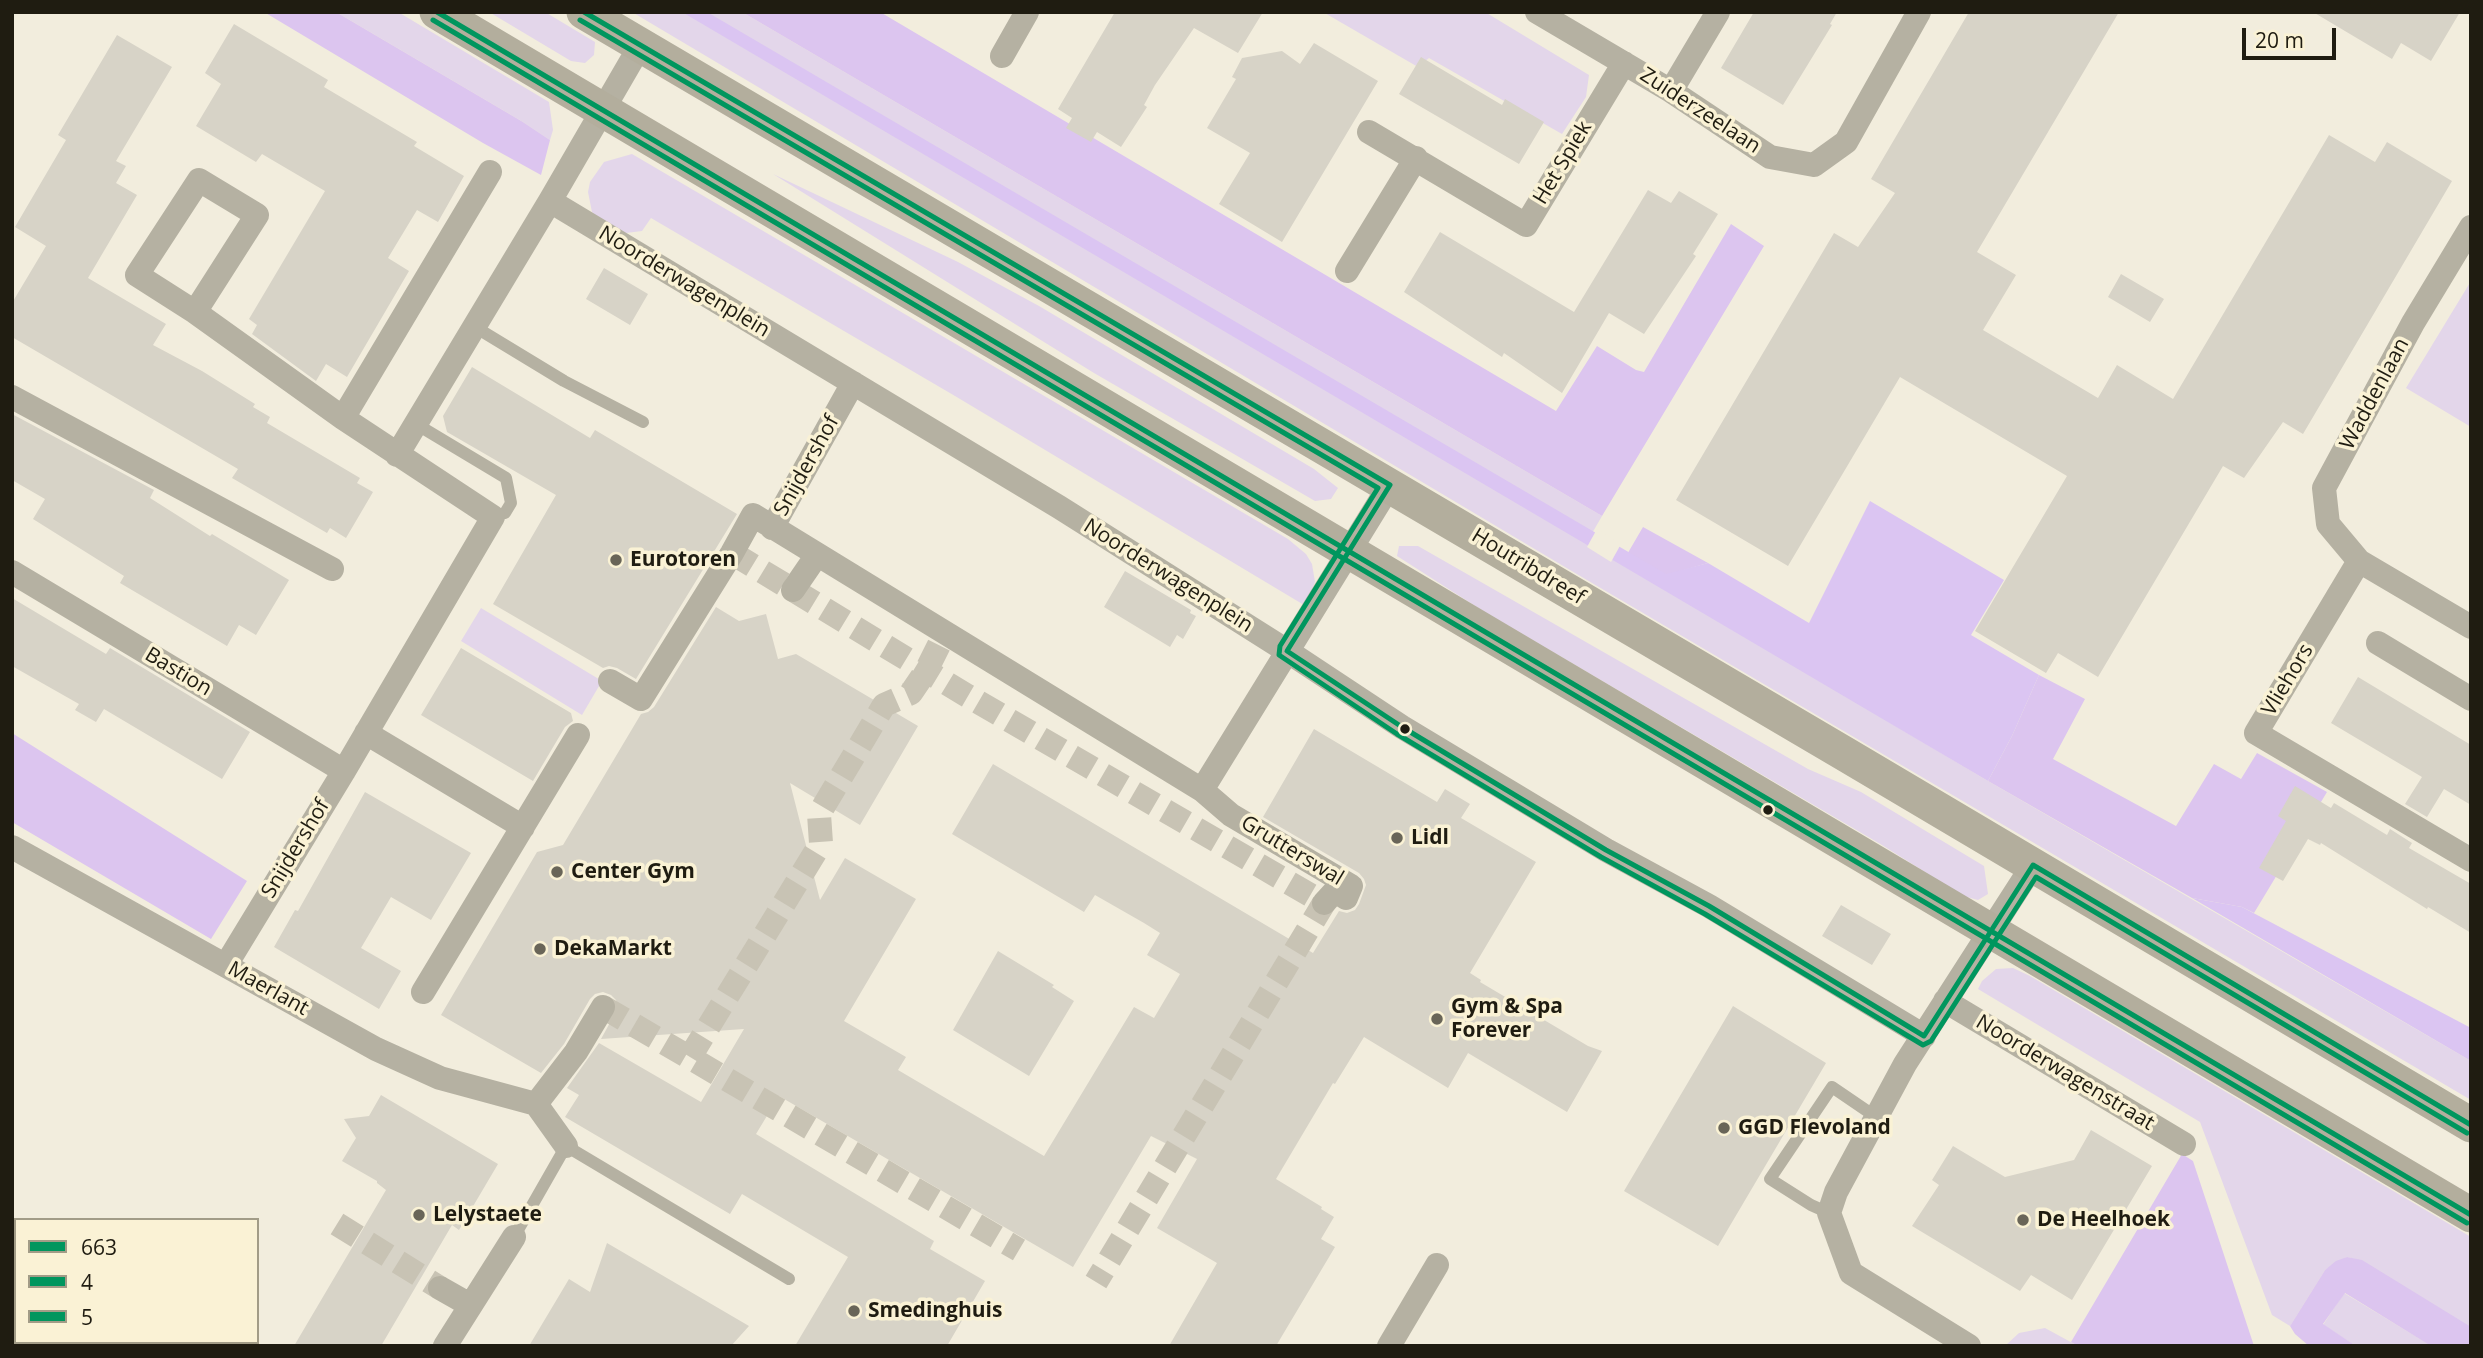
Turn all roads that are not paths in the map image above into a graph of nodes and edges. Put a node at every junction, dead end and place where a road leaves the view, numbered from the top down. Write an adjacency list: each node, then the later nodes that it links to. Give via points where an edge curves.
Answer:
1 (437, 12): 11 (main road)
2 (584, 12): 7 (main road, Houtribdreef)
3 (1027, 12): 8 (street)
4 (1537, 12): 9 (street, Zuiderzeelaan)
5 (1919, 12): 10 (street, Zuiderzeelaan, via 1846,142 1814,165 1770,157)
6 (1709, 15): 10 (street)
7 (640, 46): 11 (street); 26 (main road, Houtribdreef)
8 (1002, 55)
9 (1624, 63): 10 (street, Zuiderzeelaan); 13 (street, Het Spiek, via 1526,225)
10 (1671, 91)
11 (604, 111): 15 (street); 29 (main road)
12 (1369, 132): 13 (street, Het Spiek)
13 (1416, 158): 17 (street)
14 (490, 172): 22 (street)
15 (550, 201): 19 (street); 20 (street, Noorderwagenplein)
16 (2471, 227): 31 (street, Waddenlaan, via 2324,488 2328,524)
17 (1347, 271)
18 (195, 312): 18 (street, via 137,275 199,180 257,215); 22 (street)
19 (475, 327): 23 (lane); 24 (street)
20 (853, 383): 28 (street, Snijdershof); 37 (street, Noorderwagenplein)
21 (12, 397): 32 (street)
22 (342, 418): 25 (street)
23 (643, 422)
24 (416, 424): 25 (street); 27 (lane, via 506,478 511,503)
25 (397, 455): 27 (street)
26 (1390, 485): 29 (street); 47 (main road, Houtribdreef)
27 (499, 515): 40 (street, Snijdershof)
28 (772, 528): 30 (street); 38 (street, Snijdershof, via 753,515 641,699)
29 (1349, 550): 37 (street); 49 (main road)
30 (817, 555): 34 (street); 43 (street)
31 (2359, 561): 35 (street); 46 (street, Vliehors, via 2256,733)
32 (331, 569)
33 (12, 572): 42 (street, Bastion)
34 (793, 590)
35 (2471, 627)
36 (2378, 643): 39 (street)
37 (1287, 651): 43 (street); 54 (street, via 1413,734)
38 (610, 681)
39 (2471, 699)
40 (366, 733): 42 (street, Snijdershof); 44 (street)
41 (578, 735): 44 (street)
42 (344, 771): 50 (street, Snijdershof)
43 (1202, 790): 48 (street, Grutterswal, via 1231,815 1351,886 1346,898 1335,891)
44 (523, 827): 51 (street)
45 (12, 847): 50 (street, Maerlant)
46 (2471, 860)
47 (2033, 865): 49 (street); 57 (main road, Houtribdreef)
48 (1324, 903)
49 (1989, 931): 52 (street); 61 (main road)
50 (226, 965): 55 (street, Maerlant, via 376,1049 440,1078)
51 (423, 992)
52 (1945, 1002): 54 (street); 58 (street, Noorderwagenstraat)
53 (603, 1007): 55 (street)
54 (1924, 1036): 56 (street)
55 (536, 1104): 59 (street)
56 (1875, 1117): 60 (street); 60 (lane, via 1832,1087 1770,1179)
57 (2471, 1125)
58 (2184, 1144)
59 (566, 1146): 62 (lane); 64 (lane)
60 (1829, 1213): 69 (street, via 1852,1273)
61 (2471, 1215)
62 (514, 1237): 66 (street)
63 (1437, 1265): 68 (street)
64 (789, 1279)
65 (440, 1288): 66 (street)
66 (470, 1305): 67 (street)
67 (445, 1346)
68 (1389, 1346)
69 (1969, 1346)

